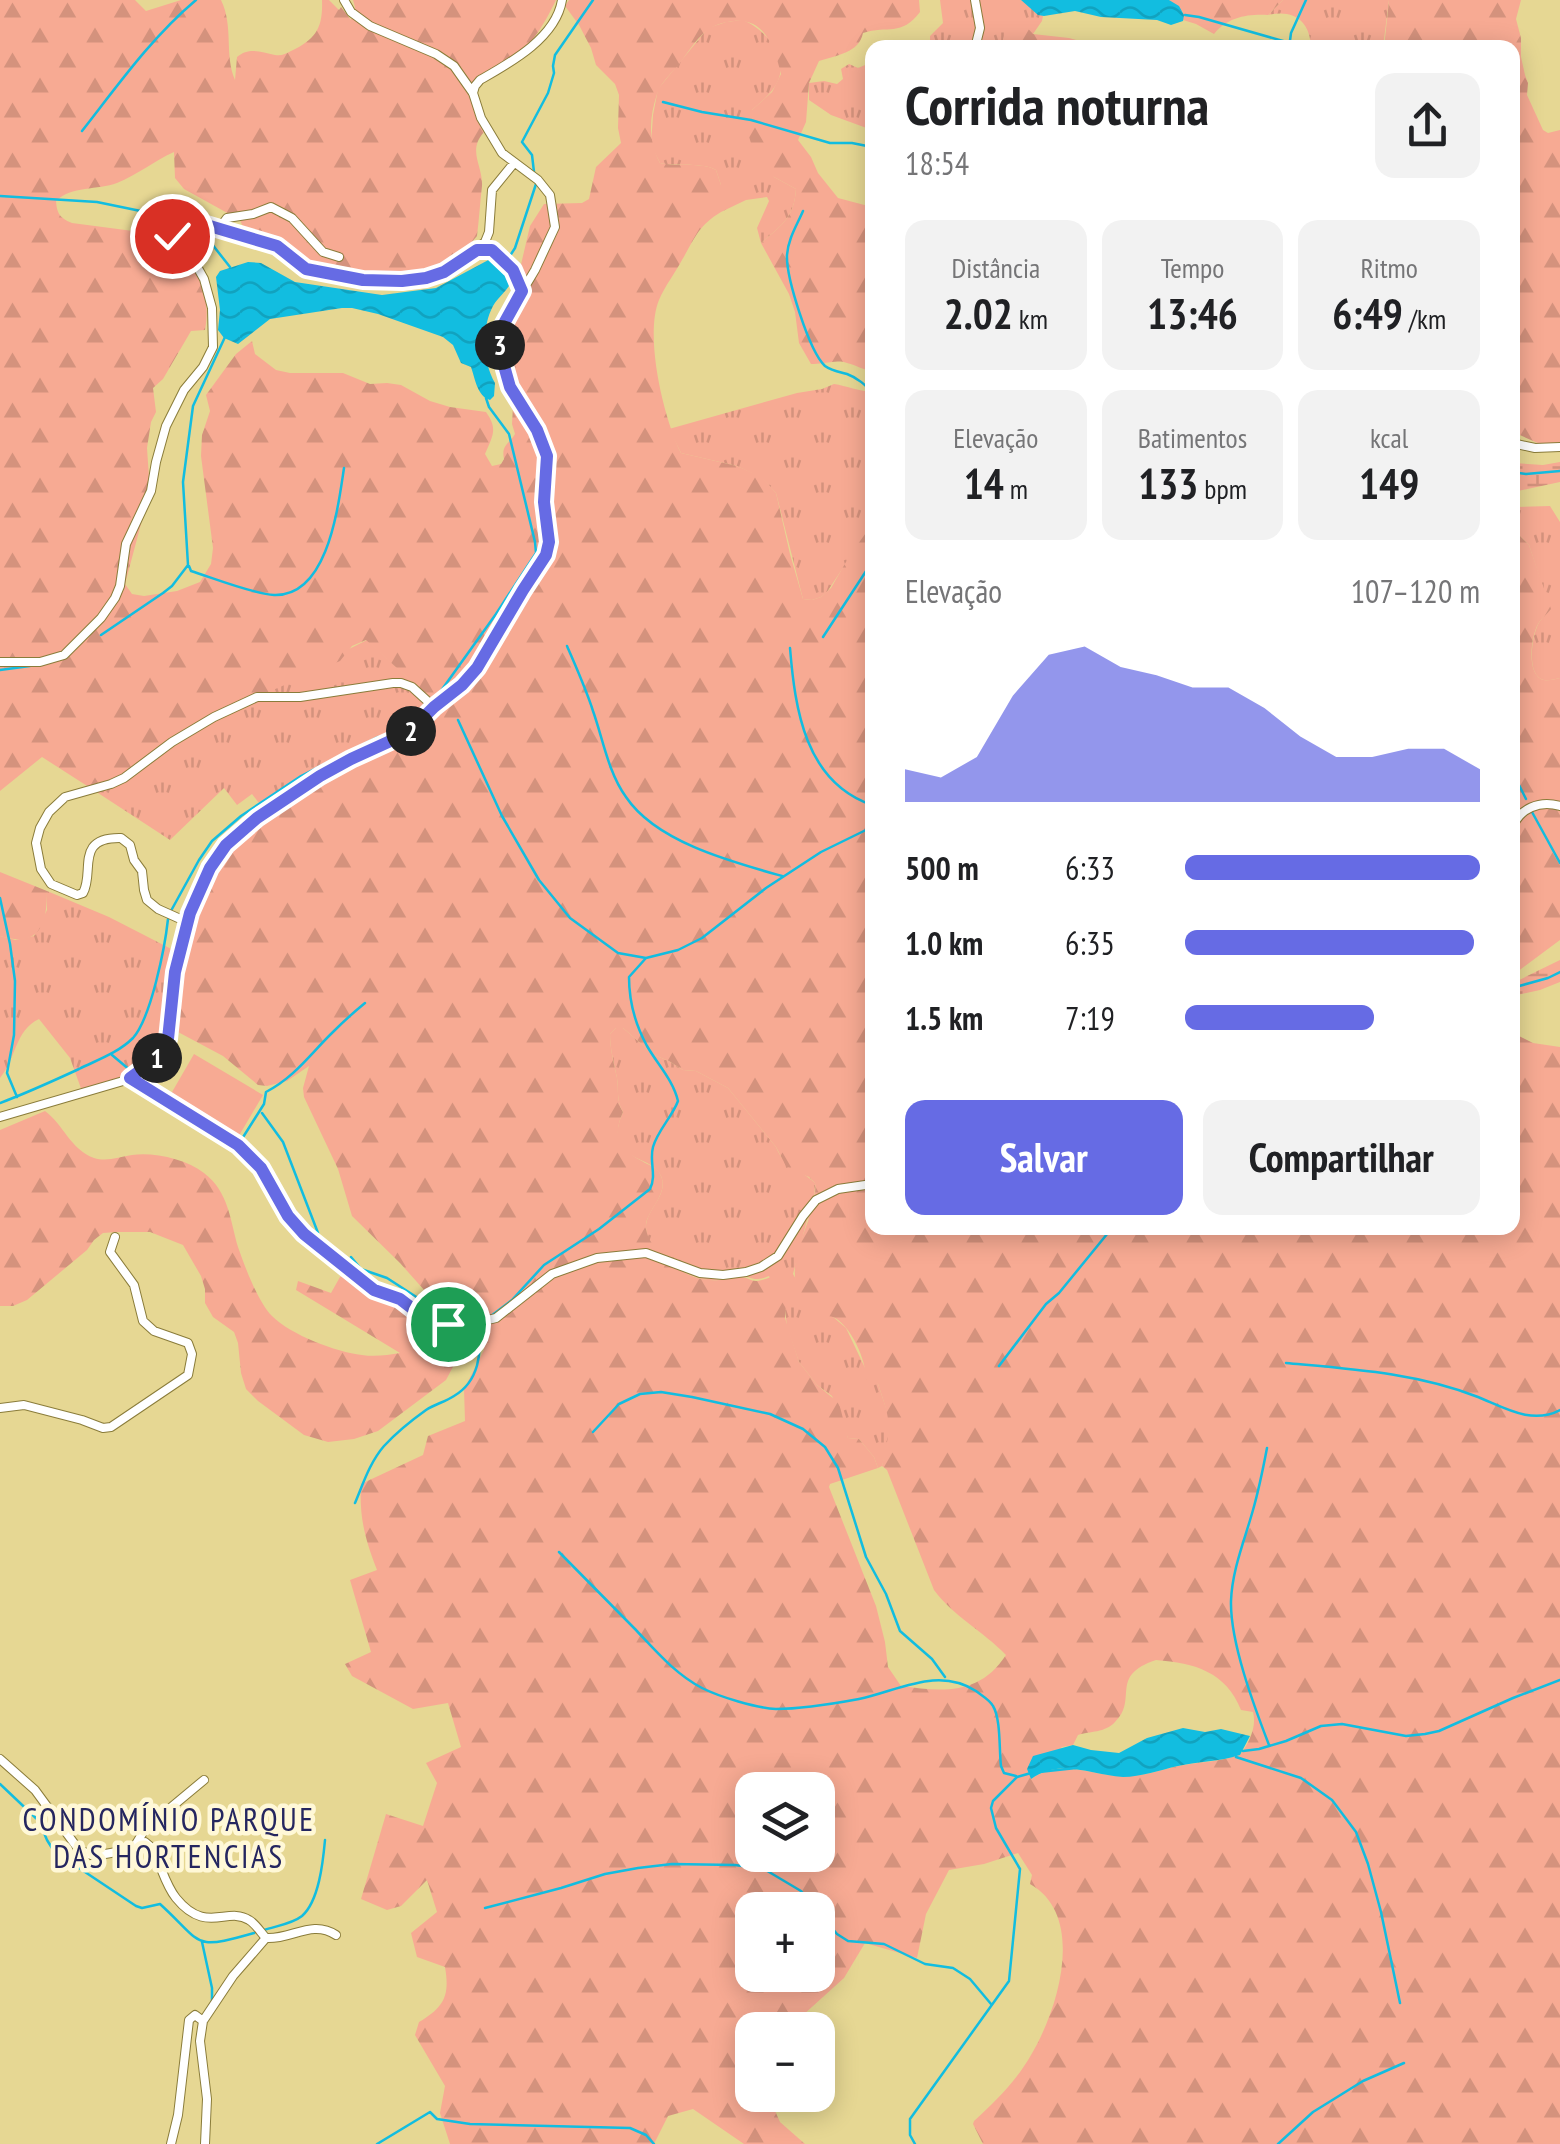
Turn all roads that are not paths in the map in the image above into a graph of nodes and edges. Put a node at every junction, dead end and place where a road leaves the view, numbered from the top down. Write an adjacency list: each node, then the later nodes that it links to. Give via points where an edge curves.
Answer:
1 (344, 0): 5 (street, via 370,26 454,66)
2 (562, 0): 5 (street, via 530,50 480,80)
3 (976, 0): 4 (street)
4 (977, 40)
5 (473, 93): 6 (street, via 495,144)
6 (514, 163): 8 (street, via 492,190 487,238); 10 (street, via 546,188 554,211 555,227)
7 (218, 230): 8 (street, via 277,246 306,269 382,281 434,276); 9 (street, via 226,218 271,207 292,218 323,252); 13 (street, via 188,220 172,233 204,280 213,346 166,426 115,598 64,655)
8 (477, 250): 10 (street, via 496,252)
9 (339, 257)
10 (522, 291): 14 (street, via 501,329 501,355 510,387 547,456 548,548 477,668)
11 (1520, 445): 12 (street)
12 (1560, 447)
13 (0, 662)
14 (434, 707): 17 (street, via 408,733 320,776 238,833 210,868); 17 (street, via 401,683 252,698 124,778 65,797 49,812 36,850 51,884 82,893 92,848 121,838 143,874 148,900)
15 (1560, 806): 16 (street, via 1543,804)
16 (1520, 814)
17 (187, 922): 18 (street, via 168,1039 156,1059)
18 (130, 1078): 19 (street); 20 (street, via 238,1145 261,1168 298,1229 374,1290 440,1324 496,1318 552,1274 598,1258 646,1253 700,1274 761,1268 778,1256 816,1200)
19 (0, 1117)
20 (865, 1185)
21 (115, 1237): 22 (street, via 110,1252 134,1285 143,1321 188,1343 188,1375 111,1427 24,1405)
22 (0, 1408)
23 (0, 1759): 25 (street, via 35,1790 80,1850 94,1856)
24 (204, 1780): 25 (street, via 145,1830)
25 (134, 1849): 27 (street, via 146,1842 151,1847 170,1889 189,1910 204,1918 244,1918)
26 (336, 1934): 27 (street, via 317,1928)
27 (266, 1938): 28 (street)
28 (204, 2020): 29 (street, via 189,2020); 30 (street)
29 (170, 2144)
30 (205, 2144)

